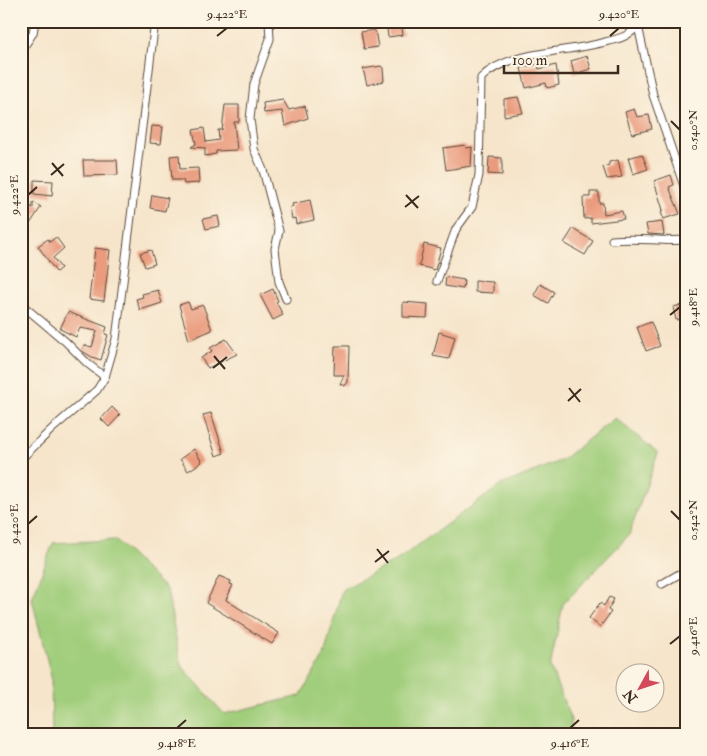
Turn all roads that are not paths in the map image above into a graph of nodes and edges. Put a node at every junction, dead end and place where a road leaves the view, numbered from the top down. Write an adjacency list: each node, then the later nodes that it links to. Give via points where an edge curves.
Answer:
1 (34, 21): 5 (street, via 33,33)
2 (155, 21): 12 (street, via 116,339)
3 (270, 21): 10 (street, via 270,40 254,84 250,119 254,148 279,231 275,249 279,282)
4 (637, 24): 6 (street, via 653,95); 9 (street, via 630,35 590,47 507,61 490,69 481,78 479,175 472,207 456,229)
5 (21, 52)
6 (686, 192)
7 (612, 240): 8 (street)
8 (686, 240)
9 (437, 281)
10 (286, 299)
11 (21, 304): 12 (street)
12 (105, 377): 13 (street, via 96,390)
13 (21, 459)
14 (686, 570): 15 (street)
15 (662, 584)

